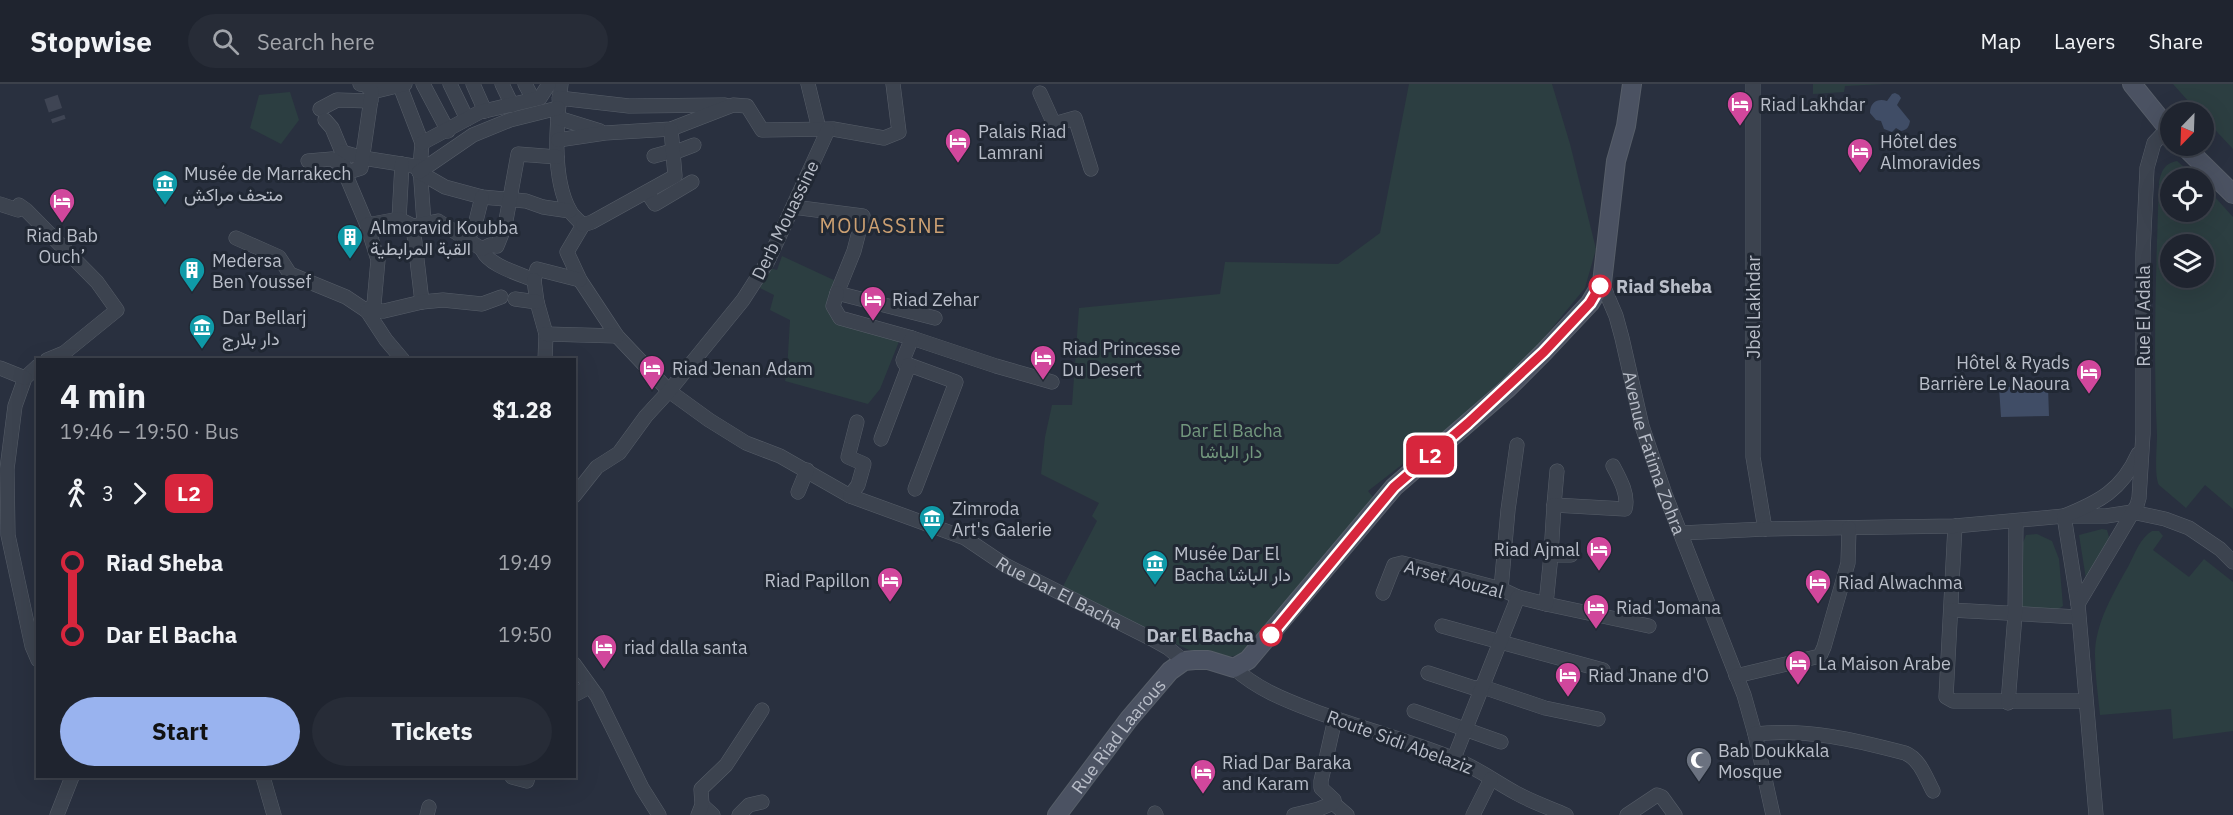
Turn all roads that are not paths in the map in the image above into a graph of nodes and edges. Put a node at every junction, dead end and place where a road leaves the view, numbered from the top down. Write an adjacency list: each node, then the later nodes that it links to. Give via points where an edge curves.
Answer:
1 (423, 84): 26 (street)
2 (450, 84): 23 (street)
3 (473, 84): 21 (street)
4 (502, 84): 18 (street)
5 (525, 84): 16 (street)
6 (549, 84): 16 (street)
7 (808, 84): 25 (street)
8 (893, 84): 25 (street, via 899,132 884,138)
9 (1632, 84): 63 (street, Avenue Fatima Zohra, via 1616,161)
10 (1753, 84): 98 (street, Jbel Lakhdar, via 1753,457)
11 (2132, 84): 22 (street)
12 (2145, 84): 20 (street)
13 (402, 85): 14 (street); 30 (street)
14 (368, 92): 33 (street, via 337,100 322,114); 38 (street)
15 (1040, 93): 43 (street, via 1054,124 1075,118)
16 (536, 99): 18 (street)
17 (559, 102): 19 (street); 27 (street); 29 (street); 32 (street, via 473,135)
18 (512, 105): 21 (street)
19 (733, 105): 24 (street); 25 (street, via 747,106 762,130)
20 (2160, 109)
21 (485, 111): 23 (street)
22 (2160, 115)
23 (467, 119): 26 (street)
24 (671, 129): 27 (street); 34 (street)
25 (824, 130): 52 (street, Derb Mouassine)
26 (444, 132): 30 (street); 32 (street)
27 (605, 133): 29 (street)
28 (2160, 137): 84 (street, Rue El Adala, via 2150,152 2147,168)
29 (558, 140): 39 (street)
30 (422, 143): 42 (street)
31 (694, 145): 34 (street)
32 (451, 150): 42 (street)
33 (342, 152): 38 (street); 44 (street)
34 (673, 152): 35 (street); 47 (street, via 675,176)
35 (654, 156)
36 (2194, 156): 48 (street)
37 (2208, 156): 46 (street)
38 (363, 158): 41 (street); 44 (street, via 362,168)
39 (557, 158): 50 (street, via 518,154); 53 (street)
40 (308, 161): 44 (street, via 332,159)
41 (402, 164): 42 (street); 54 (street)
42 (419, 169): 49 (street, via 445,187); 55 (street)
43 (1091, 169)
44 (345, 170): 56 (street)
45 (692, 182): 47 (street, via 655,204)
46 (2233, 182)
47 (647, 192): 57 (street)
48 (2233, 194)
49 (482, 197): 50 (street); 59 (street)
50 (510, 200): 53 (street); 60 (street, via 506,226 497,246)
51 (0, 204): 72 (street, via 18,210 19,205 57,233 117,310 64,353)
52 (793, 207): 64 (street, via 863,216); 80 (street, Derb Mouassine, via 768,261 743,300)
53 (570, 211): 57 (street)
54 (399, 219): 55 (street); 56 (street)
55 (419, 224): 59 (street, via 438,221); 65 (street)
56 (367, 225): 67 (street, via 378,260 374,304)
57 (583, 225): 62 (street, Rue Dar El Bacha, via 567,252)
58 (236, 238): 67 (street, via 279,257 290,274)
59 (467, 240): 60 (street)
60 (482, 249): 61 (street, via 484,257)
61 (534, 280): 62 (street, via 537,269); 66 (street)
62 (580, 280): 70 (street, Rue Dar El Bacha)
63 (1602, 283): 99 (street, Avenue Fatima Zohra, via 1619,327 1642,426); 117 (street, via 1590,303 1544,352 1394,487 1260,649)
64 (837, 294): 68 (street); 71 (street, via 834,306 840,318)
65 (422, 302): 66 (street, via 482,304 508,298); 67 (street, via 384,311)
66 (537, 302): 69 (street)
67 (367, 310): 73 (street)
68 (935, 318)
69 (546, 334): 70 (street); 74 (street)
70 (617, 336): 80 (street, Rue Dar El Bacha)
71 (912, 338): 75 (street, via 903,360); 79 (street)
72 (52, 358)
73 (402, 358)
74 (545, 358)
75 (909, 365): 82 (street); 88 (street, via 956,382)
76 (0, 368): 78 (street)
77 (36, 368): 78 (street)
78 (25, 378): 100 (street, via 15,406 7,469)
79 (1052, 382)
80 (669, 391): 86 (street, Rue Dar El Bacha, via 746,443); 90 (street, Derb Mouassine, via 619,453 597,467)
81 (856, 422): 91 (street, via 848,457 864,464)
82 (881, 439)
83 (1517, 445): 104 (street)
84 (2141, 447): 93 (street, Rue El Adala, via 2140,492); 94 (street, via 2131,470 2117,487 2102,499)
85 (1613, 466): 92 (street, via 1622,484 1625,509)
86 (807, 470): 89 (street); 91 (street, Rue Dar El Bacha)
87 (1557, 471): 92 (street)
88 (915, 489)
89 (798, 492)
90 (576, 493)
91 (850, 496): 115 (street, Rue Dar El Bacha, via 965,538 1005,565 1168,648)
92 (1554, 505): 101 (street)
93 (2132, 512): 94 (street); 103 (street, via 2189,528); 109 (street, Rue El Adala)
94 (2064, 516): 95 (street); 109 (street)
95 (2016, 521): 96 (street); 110 (street)
96 (1955, 526): 97 (street); 108 (street)
97 (1849, 528): 98 (street); 120 (street, via 1848,563 1820,656)
98 (1765, 529): 99 (street)
99 (1681, 533): 120 (street, Avenue Fatima Zohra)
100 (5, 546): 114 (street)
101 (1551, 555): 102 (street); 107 (street)
102 (1571, 555)
103 (2230, 555)
104 (1501, 590): 105 (street, Arset Aouzal, via 1402,563 1392,568); 106 (street, Arset Aouzal)
105 (1383, 593)
106 (1518, 597): 107 (street, Arset Aouzal); 113 (street, Arset Aouzal)
107 (1546, 604): 112 (street, Arset Aouzal)
108 (1951, 610): 110 (street); 125 (street, via 1946,697 1953,702)
109 (2078, 610): 110 (street); 124 (street)
110 (2015, 615): 125 (street)
111 (1442, 626): 113 (street)
112 (1649, 626)
113 (1501, 642): 118 (street); 122 (street, Arset Aouzal)
114 (36, 655)
115 (1184, 661): 117 (street, via 1208,660); 146 (street, Rue Riad Laarous, via 1160,681)
116 (576, 667): 121 (street)
117 (1234, 668): 129 (street, Route Sidi Abelaziz, via 1269,692)
118 (1603, 670)
119 (1428, 673): 122 (street, via 1474,688)
120 (1736, 676): 131 (street, Avenue Fatima Zohra)
121 (589, 687): 123 (street); 143 (street)
122 (1483, 687): 128 (street, via 1545,708); 130 (street, Arset Aouzal)
123 (576, 694)
124 (2085, 701): 125 (street); 154 (street)
125 (2008, 703)
126 (762, 710): 140 (street, via 726,765 702,789)
127 (1414, 711): 130 (street)
128 (1598, 718)
129 (1335, 719): 133 (street, Route Sidi Abelaziz); 139 (street, via 1321,781 1321,788)
130 (1465, 729): 132 (street); 133 (street, Arset Aouzal)
131 (1755, 734): 137 (street, via 1822,733 1905,753 1919,764); 153 (street, Avenue Fatima Zohra)
132 (1501, 742)
133 (1454, 758): 136 (street, Route Sidi Abelaziz)
134 (72, 778): 141 (street)
135 (263, 778): 142 (street)
136 (1491, 779): 149 (street); 150 (street, Route Sidi Abelaziz)
137 (1933, 791)
138 (762, 802): 145 (street, via 748,805)
139 (1333, 803): 147 (street); 148 (street)
140 (700, 810): 144 (street)
141 (57, 815)
142 (274, 815)
143 (659, 815)
144 (713, 815)
145 (739, 815)
146 (1057, 815)
147 (1294, 815)
148 (1347, 815)
149 (1473, 815)
150 (1566, 815)
151 (1627, 815): 152 (street, via 1657,795)
152 (1675, 815)
153 (1773, 815)
154 (2096, 815)

